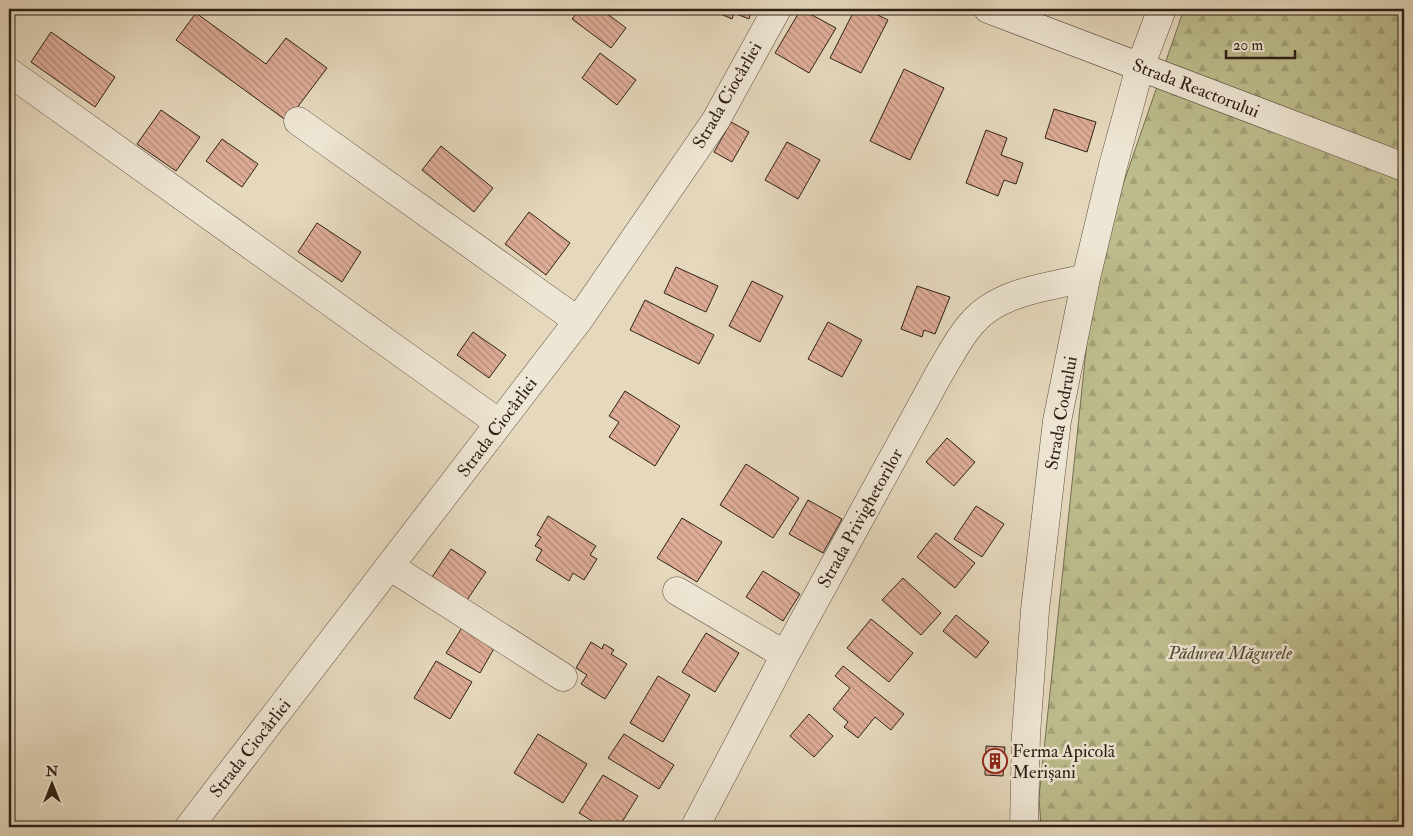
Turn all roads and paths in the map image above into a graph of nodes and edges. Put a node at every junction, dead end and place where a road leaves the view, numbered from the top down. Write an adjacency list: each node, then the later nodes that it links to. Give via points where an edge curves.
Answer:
1 (777, 9): 9 (street, Strada Ciocârliei, via 716,120)
2 (988, 9): 4 (street, Strada Reactorului)
3 (1162, 9): 4 (street, Strada Codrului)
4 (1140, 67): 7 (street, Strada Reactorului); 8 (street, Strada Codrului)
5 (9, 72): 10 (street)
6 (298, 120): 9 (street)
7 (1404, 167)
8 (1086, 278): 13 (street, Strada Privighetorilor, via 1000,302 972,322); 17 (street, Strada Codrului, via 1057,421 1044,526 1026,726)
9 (578, 321): 10 (street, Strada Ciocârliei)
10 (499, 423): 11 (street, Strada Ciocârliei)
11 (391, 567): 14 (street); 15 (street, Strada Ciocârliei)
12 (677, 590): 13 (street)
13 (785, 655): 16 (street, Strada Privighetorilor)
14 (563, 677)
15 (189, 827)
16 (695, 827)
17 (1024, 827)

